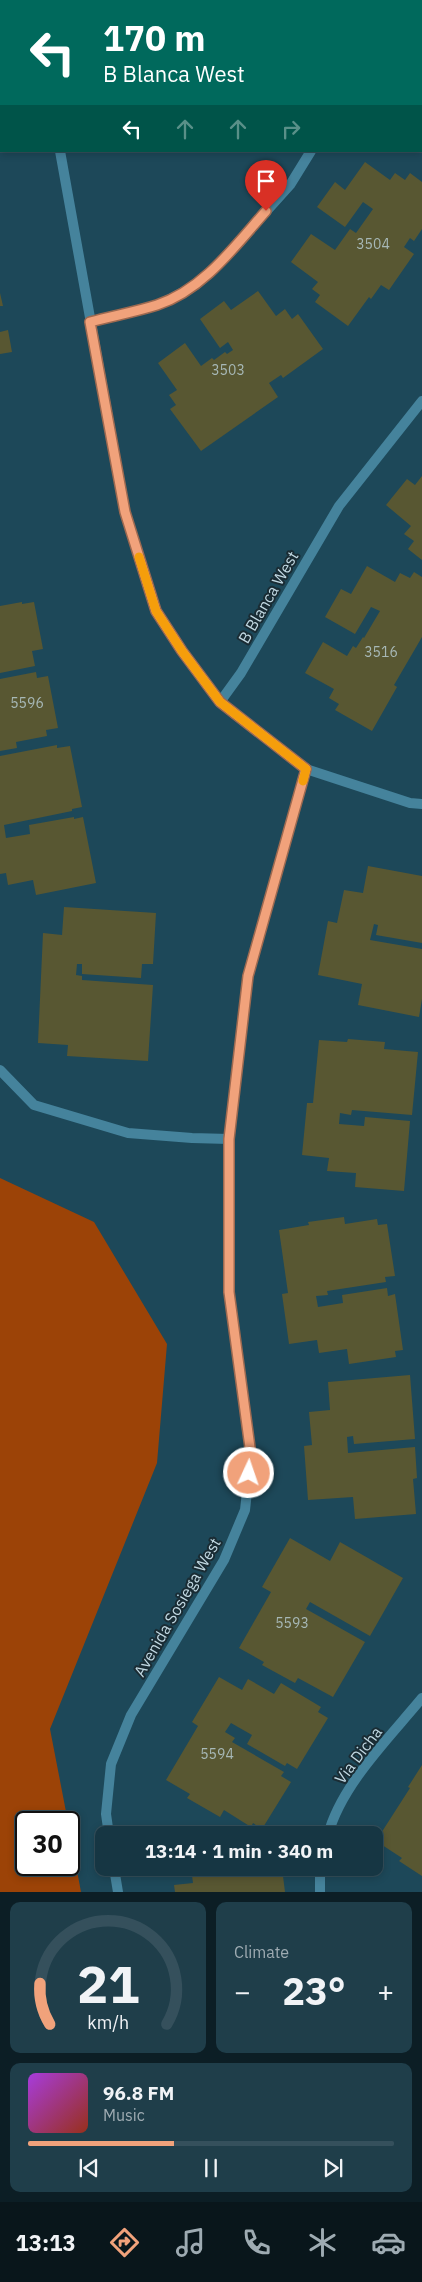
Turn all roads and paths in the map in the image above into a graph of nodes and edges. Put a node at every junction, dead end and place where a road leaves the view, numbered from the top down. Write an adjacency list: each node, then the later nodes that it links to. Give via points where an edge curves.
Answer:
1 (60, 152): 3 (street)
2 (310, 152): 3 (street, via 290,185 219,264 191,288 158,305)
3 (90, 322): 5 (street, via 125,512 156,611)
4 (422, 401): 5 (street, B Blanca West, via 339,506 241,673)
5 (220, 702): 6 (street)
6 (306, 769): 7 (street, via 410,803); 9 (street, Avenida Sosiega West, via 248,976)
7 (422, 804)
8 (0, 1070): 9 (street, via 34,1105 128,1133)
9 (229, 1139): 11 (street, Avenida Sosiega West, via 229,1292 251,1455 245,1510 224,1560 131,1715 111,1764)
10 (422, 1698): 12 (street, Via Dicha, via 361,1772)
11 (108, 1826)
12 (330, 1826)
13 (115, 1876): 15 (street)
14 (320, 1876): 16 (street)
15 (118, 1892)
16 (320, 1892)

